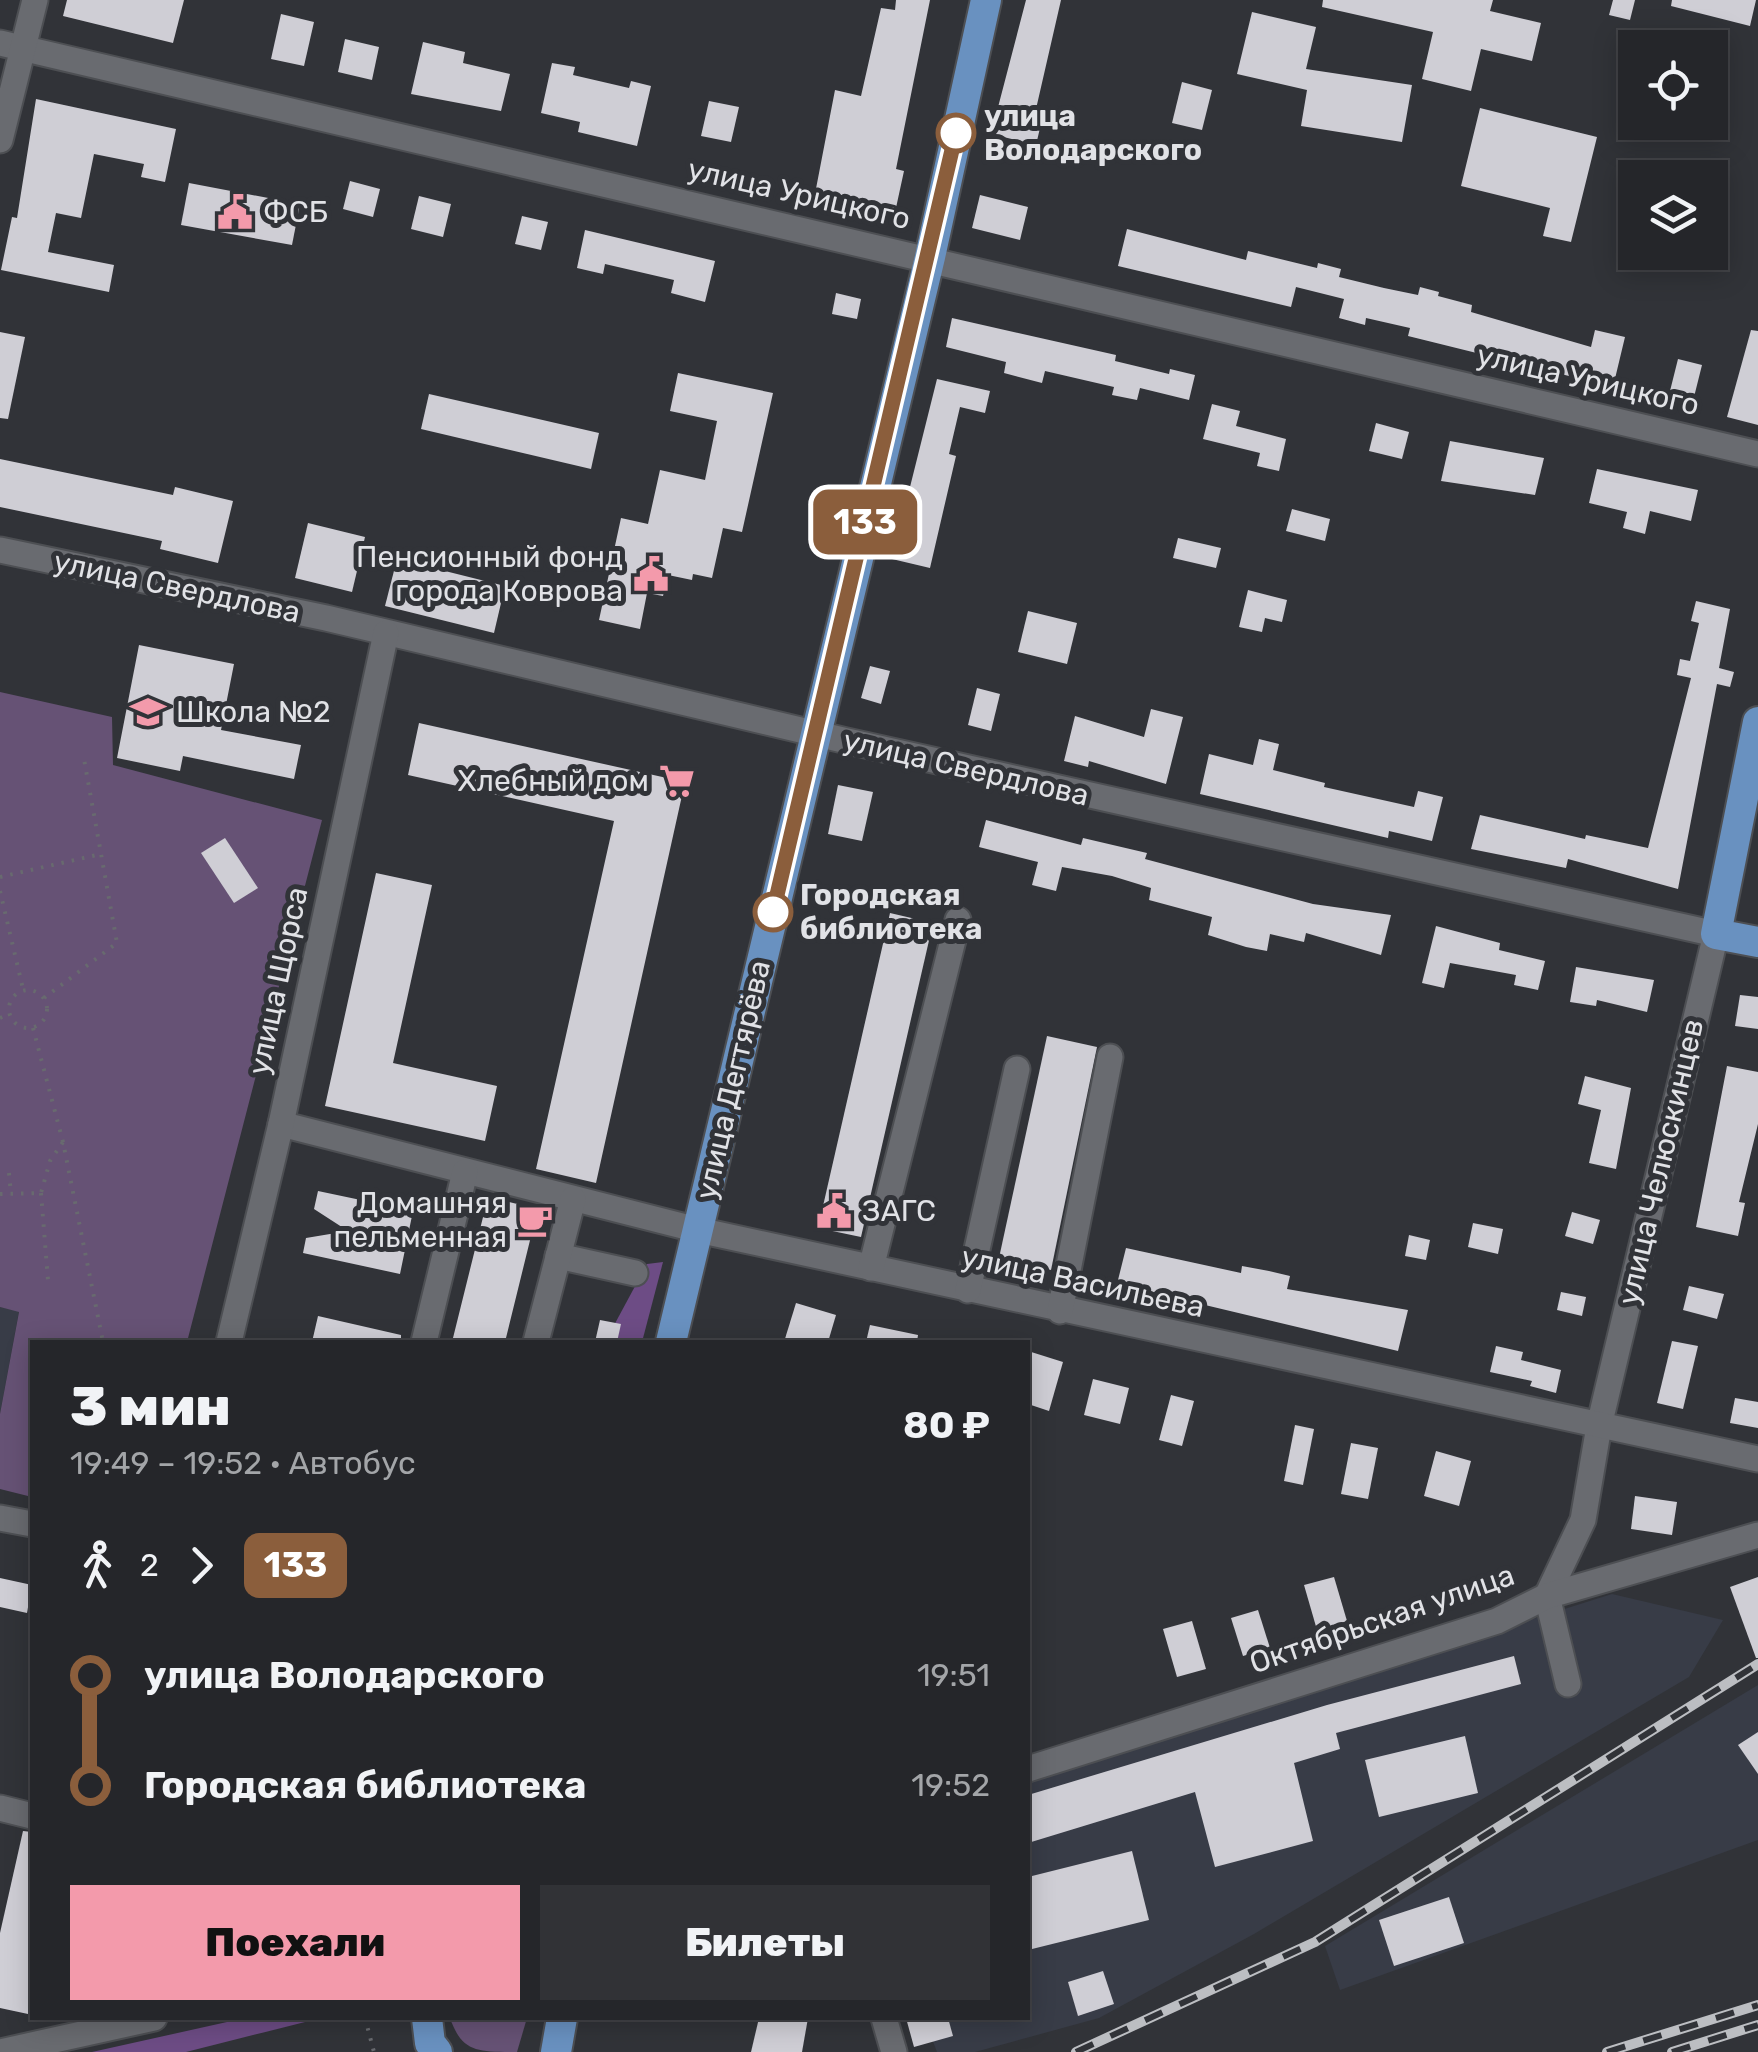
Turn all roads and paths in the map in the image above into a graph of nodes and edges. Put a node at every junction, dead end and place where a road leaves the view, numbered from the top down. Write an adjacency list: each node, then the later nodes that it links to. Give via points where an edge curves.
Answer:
1 (35, 0): 3 (street)
2 (986, 0): 5 (main road, улица Дегтярёва)
3 (11, 46): 4 (street); 5 (street, улица Урицкого)
4 (0, 140)
5 (930, 257): 6 (street, улица Урицкого); 10 (main road, улица Дегтярёва)
6 (1758, 454)
7 (0, 550): 8 (street, улица Свердлова)
8 (386, 633): 10 (street, улица Свердлова); 25 (street, улица Щорса)
9 (1758, 722): 16 (main road, улица Челюскинцев)
10 (816, 733): 16 (street, улица Свердлова); 33 (main road, улица Дегтярёва)
11 (84, 759): 12 (path)
12 (101, 854): 13 (path); 19 (path, via 117,943)
13 (0, 877)
14 (0, 891): 18 (path)
15 (958, 920): 35 (street)
16 (1716, 934): 17 (main road, улица Свердлова); 45 (street, улица Челюскинцев)
17 (1758, 942)
18 (24, 990): 19 (path); 20 (path, via 12,999)
19 (44, 998): 22 (path, via 48,1012)
20 (10, 1014): 21 (path); 22 (path, via 18,1026)
21 (0, 1018)
22 (33, 1028): 26 (path)
23 (1110, 1057): 39 (street)
24 (1017, 1069): 38 (street)
25 (282, 1124): 27 (street, улица Васильева); 41 (street, улица Щорса)
26 (63, 1142): 29 (path, via 50,1160); 40 (path)
27 (465, 1172): 32 (street, улица Васильева); 42 (street)
28 (10, 1173): 31 (path)
29 (42, 1193): 31 (path); 37 (path)
30 (0, 1194): 31 (path)
31 (10, 1194)
32 (573, 1199): 33 (street, улица Васильева); 34 (street)
33 (698, 1230): 35 (street, улица Васильева); 44 (main road, улица Дегтярёва)
34 (558, 1256): 36 (street); 43 (street)
35 (871, 1268): 38 (street, улица Васильева)
36 (635, 1274)
37 (48, 1280)
38 (968, 1290): 39 (street, улица Васильева)
39 (1060, 1310): 45 (street, улица Васильева)
40 (103, 1340)
41 (230, 1340)
42 (424, 1340)
43 (537, 1340)
44 (671, 1340)
45 (1599, 1426): 46 (street, улица Васильева); 50 (street, улица Челюскинцев, via 1583,1520)
46 (1758, 1458)
47 (0, 1518): 48 (street)
48 (30, 1524)
49 (1758, 1535): 50 (street, Октябрьская улица)
50 (1547, 1596): 51 (street); 52 (street, Октябрьская улица, via 1497,1621)
51 (1568, 1684)
52 (1030, 1768)
53 (0, 1808): 54 (street)
54 (30, 1816)
55 (132, 2020): 60 (street)
56 (366, 2020): 63 (path)
57 (427, 2020): 64 (main road)
58 (562, 2020): 61 (main road)
59 (885, 2020): 65 (street)
60 (89, 2024): 62 (street)
61 (556, 2051)
62 (0, 2052)
63 (374, 2052)
64 (437, 2052)
65 (894, 2052)

